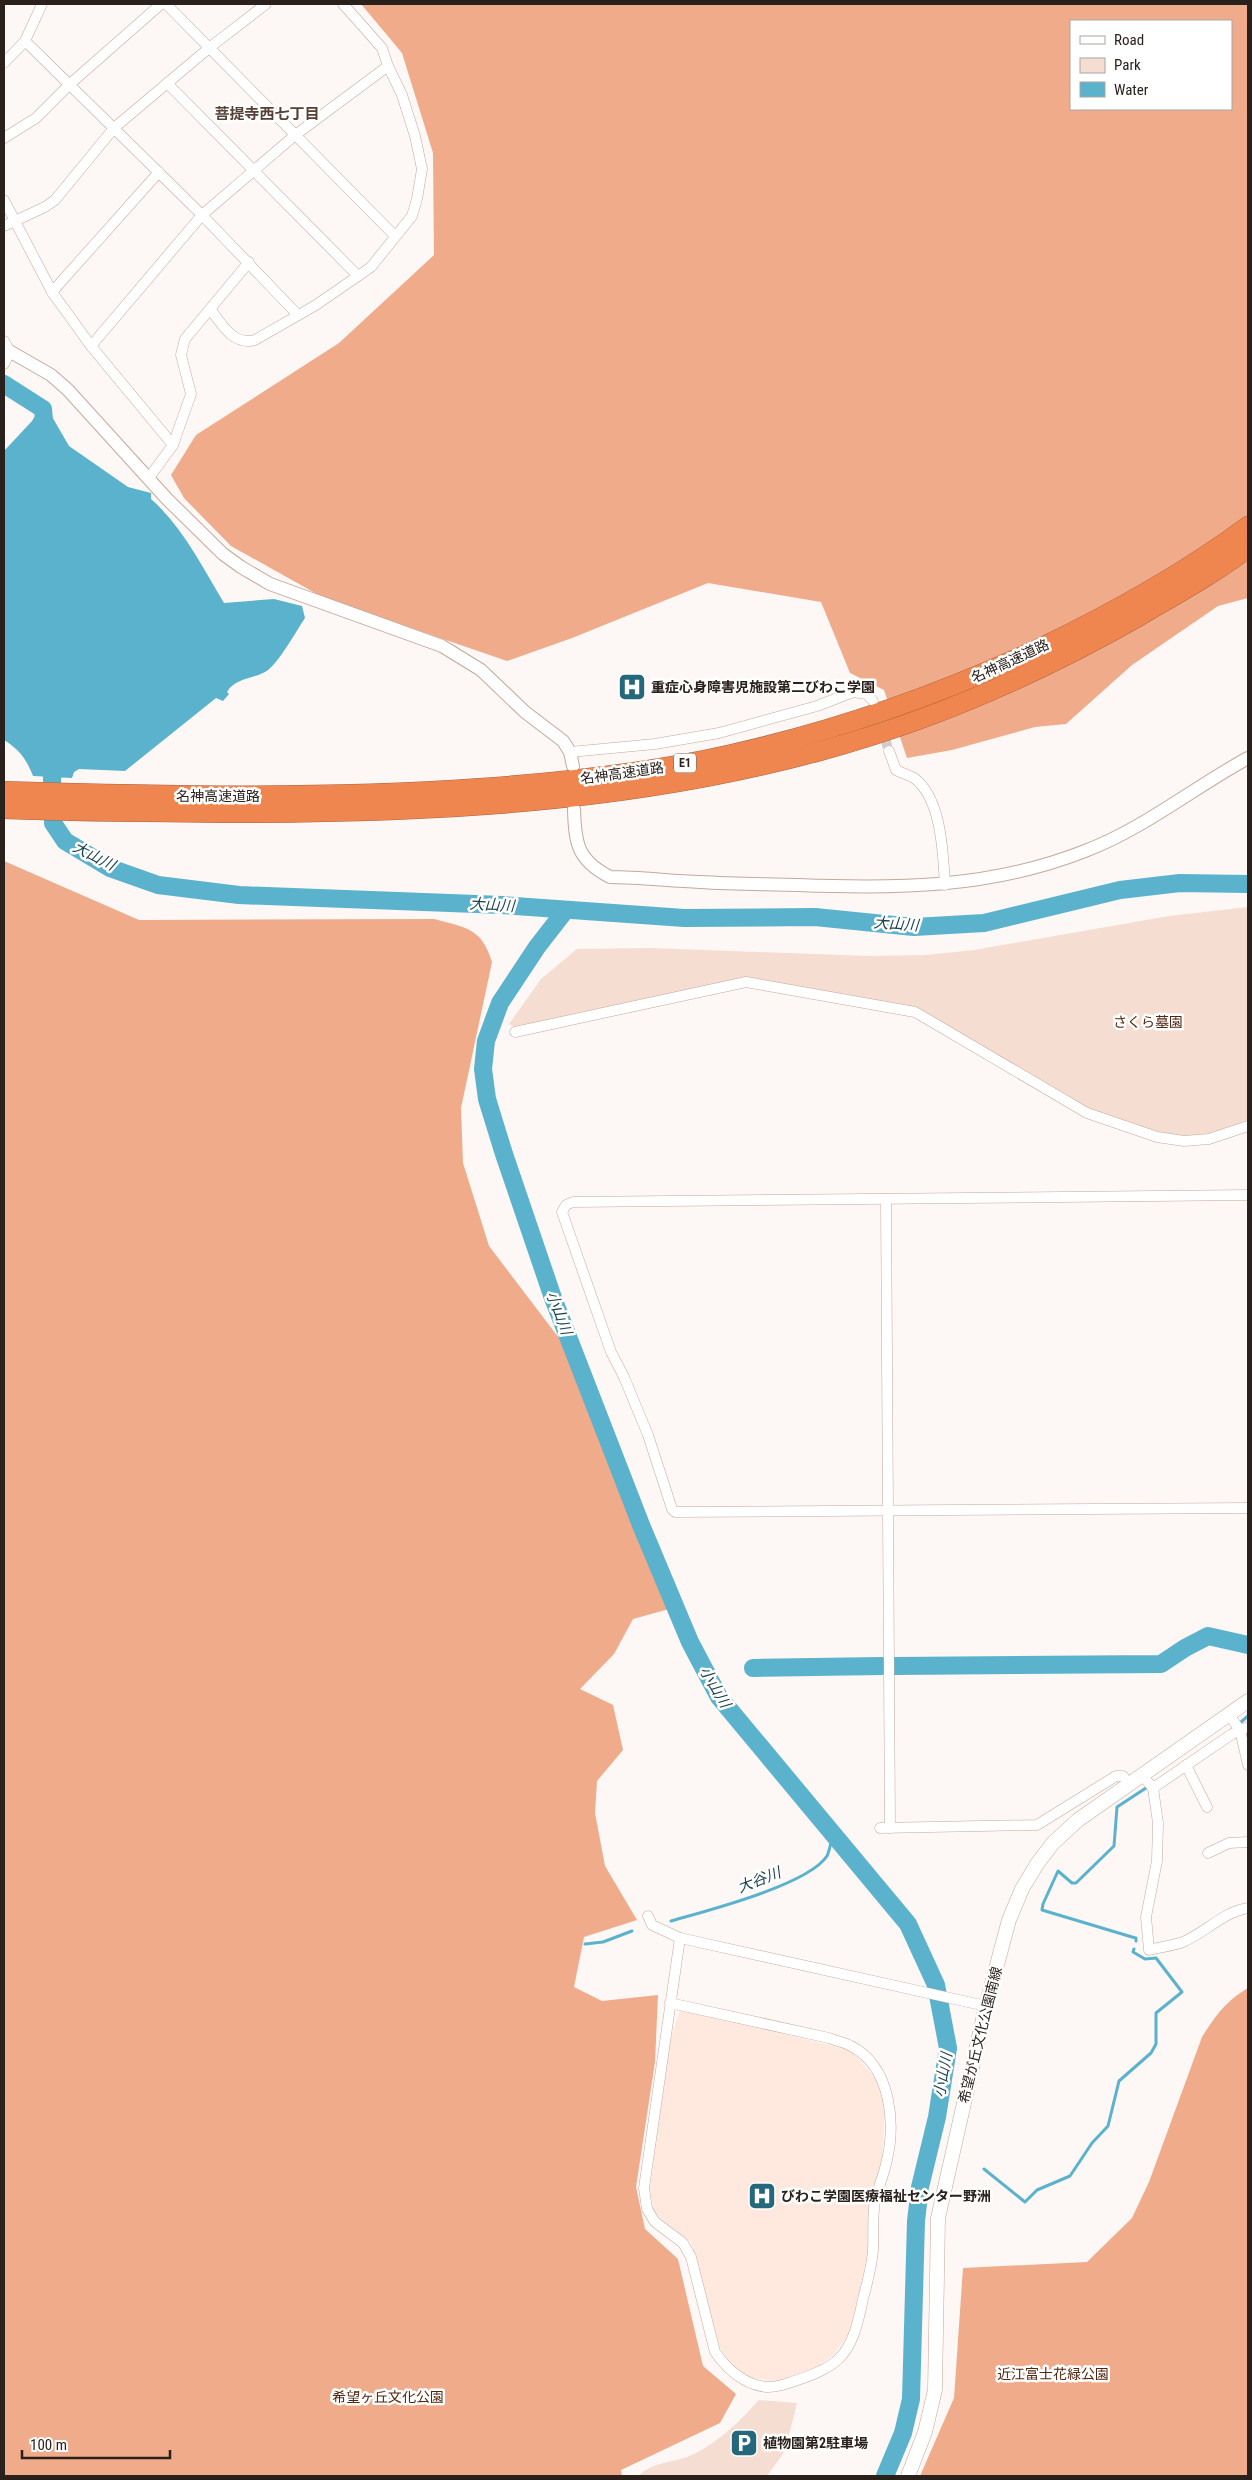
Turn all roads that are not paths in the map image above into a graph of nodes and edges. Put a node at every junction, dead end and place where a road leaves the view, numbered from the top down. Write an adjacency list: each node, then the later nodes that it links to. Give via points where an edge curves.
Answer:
1 (42, 4): 6 (street)
2 (161, 4): 11 (street)
3 (166, 4): 7 (street)
4 (266, 4): 7 (street)
5 (343, 4): 9 (street, via 382,48)
6 (25, 41): 8 (street); 11 (street)
7 (209, 48): 10 (street); 13 (street)
8 (4, 63)
9 (388, 66): 13 (street); 20 (street, via 402,95 422,169 412,216)
10 (167, 83): 12 (street); 16 (street)
11 (70, 84): 12 (street); 14 (street, via 36,118)
12 (114, 128): 15 (street); 19 (street, via 55,200)
13 (294, 136): 16 (street); 20 (street)
14 (4, 138)
15 (159, 172): 18 (street); 23 (street)
16 (252, 172): 18 (street); 22 (street)
17 (4, 200): 19 (street)
18 (202, 215): 21 (street); 26 (street)
19 (9, 224): 23 (street)
20 (395, 236): 22 (street, via 371,267)
21 (249, 262): 24 (street); 25 (street)
22 (358, 276): 25 (street)
23 (52, 292): 26 (street)
24 (211, 310): 25 (street, via 232,336 248,342); 29 (street, via 185,339 181,355 191,394)
25 (298, 315)
26 (91, 346): 29 (street)
27 (6, 347): 28 (street); 30 (street, via 51,375 68,390)
28 (4, 364)
29 (173, 445): 30 (street)
30 (148, 479): 35 (street, via 223,554 241,567 270,584 422,638 455,653 481,670 525,712 563,741)
31 (1248, 526): 41 (highway, 名神高速道路 / E1, via 1159,585 1083,628 969,680 885,712 731,754 589,778 435,791)
32 (1248, 548): 41 (highway, 名神高速道路 / E1, via 1140,616 1030,674 890,729 820,751 734,772 591,795 435,808 281,813)
33 (872, 701): 35 (street, via 867,694 853,692 719,734)
34 (889, 751): 44 (street, via 896,770 913,777 920,784 934,810 941,830)
35 (570, 752): 37 (street)
36 (1248, 758): 44 (street, via 1207,780 1144,822 1084,852 1018,872)
37 (573, 766)
38 (4, 788): 40 (highway)
39 (4, 791): 40 (highway, 名神高速道路 / E1)
40 (33, 801): 41 (highway, 名神高速道路 / E1); 42 (highway, 名神高速道路 / E1)
41 (71, 802)
42 (4, 809)
43 (574, 809): 44 (street, via 575,838 579,849 597,870 610,877 703,883)
44 (945, 885)
45 (515, 1032): 46 (street, via 746,982 915,1012 1087,1114 1157,1136 1184,1141 1209,1139)
46 (1248, 1126)
47 (1248, 1195): 48 (street)
48 (886, 1199): 50 (street); 50 (street, via 573,1202 566,1204 562,1212 611,1352 648,1435 672,1509 676,1512)
49 (1248, 1508): 50 (street)
50 (888, 1511): 57 (street, via 885,1828 1037,1825 1116,1776 1123,1776)
51 (1248, 1701): 52 (main road, 希望が丘文化公園南線)
52 (1229, 1715): 53 (street); 56 (main road, 希望が丘文化公園南線)
53 (1244, 1729): 54 (street); 55 (street)
54 (1186, 1765): 58 (street); 59 (street)
55 (1248, 1765)
56 (1142, 1775): 57 (main road, 希望が丘文化公園南線); 58 (street)
57 (1128, 1784): 66 (main road, 希望が丘文化公園南線, via 1078,1820 1036,1864 1009,1920)
58 (1153, 1788): 62 (street, via 1158,1841 1146,1917 1149,1950 1183,1941 1214,1922)
59 (1207, 1808)
60 (1248, 1842): 61 (street, via 1229,1843)
61 (1208, 1853)
62 (1248, 1908)
63 (648, 1916): 64 (street, via 652,1925)
64 (680, 1938): 65 (street); 66 (street)
65 (670, 2003): 65 (street, via 644,2188 647,2209 655,2222 683,2243 691,2257 715,2352 724,2366 749,2383 764,2386 778,2386 820,2372 835,2363 857,2332 873,2252 875,2201 889,2148 891,2111 885,2086 873,2064 852,2046)
66 (986, 2006): 67 (main road, 希望が丘文化公園南線, via 938,2218 935,2390 925,2432)
67 (908, 2476)

